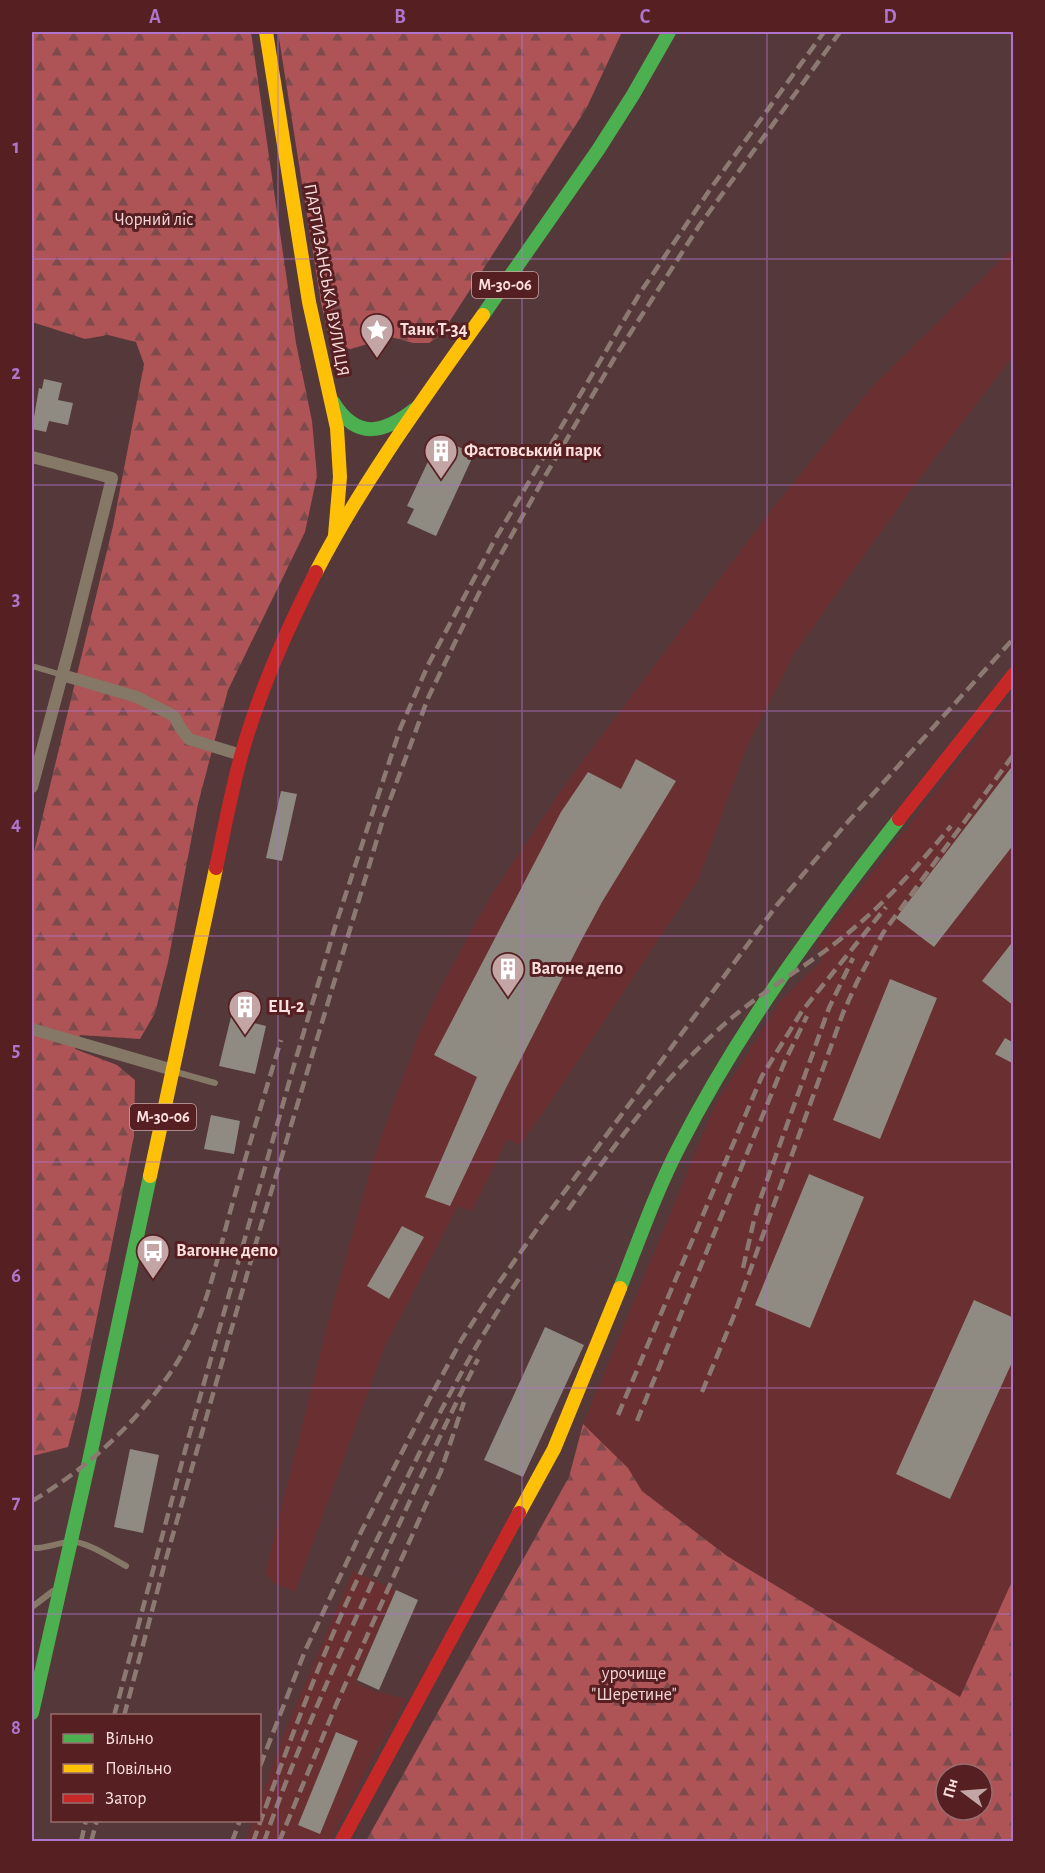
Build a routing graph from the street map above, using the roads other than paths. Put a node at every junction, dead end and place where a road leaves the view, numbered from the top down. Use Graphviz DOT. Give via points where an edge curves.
graph roads {
  1 [pos="266,32"];
  2 [pos="669,32"];
  3 [pos="329,394"];
  4 [pos="419,407"];
  5 [pos="32,457"];
  6 [pos="335,535"];
  7 [pos="32,666"];
  8 [pos="1014,674"];
  9 [pos="62,675"];
  10 [pos="242,755"];
  11 [pos="32,787"];
  12 [pos="32,1029"];
  13 [pos="173,1070"];
  14 [pos="215,1083"];
  15 [pos="71,1541"];
  16 [pos="32,1548"];
  17 [pos="126,1566"];
  18 [pos="61,1585"];
  19 [pos="32,1607"];
  20 [pos="32,1713"];
  21 [pos="341,1842"];
  1 -- 3 [label="street, ПАРТИЗАНСЬКА ВУЛИЦЯ" via="309,302"];
  2 -- 4 [label="street, М-30-06" via="598,150"];
  3 -- 4 [label="street" via="338,412 360,428 376,430 390,426"];
  3 -- 6 [label="street, ПАРТИЗАНСЬКА ВУЛИЦЯ" via="339,448"];
  4 -- 6 [label="street, М-30-06"];
  5 -- 9 [label="street" via="111,478"];
  6 -- 10 [label="street, М-30-06" via="270,669"];
  7 -- 9 [label="lane"];
  8 -- 21 [label="street" via="813,931 722,1069 659,1190 554,1449"];
  9 -- 10 [label="street" via="137,698 174,716 189,738"];
  9 -- 11 [label="street"];
  10 -- 13 [label="street, М-30-06"];
  12 -- 13 [label="street"];
  13 -- 14 [label="lane"];
  13 -- 15 [label="street, М-30-06"];
  15 -- 16 [label="lane" via="44,1549"];
  15 -- 17 [label="lane"];
  15 -- 18 [label="street, М-30-06"];
  18 -- 19 [label="lane"];
  18 -- 20 [label="street, М-30-06"];
}
